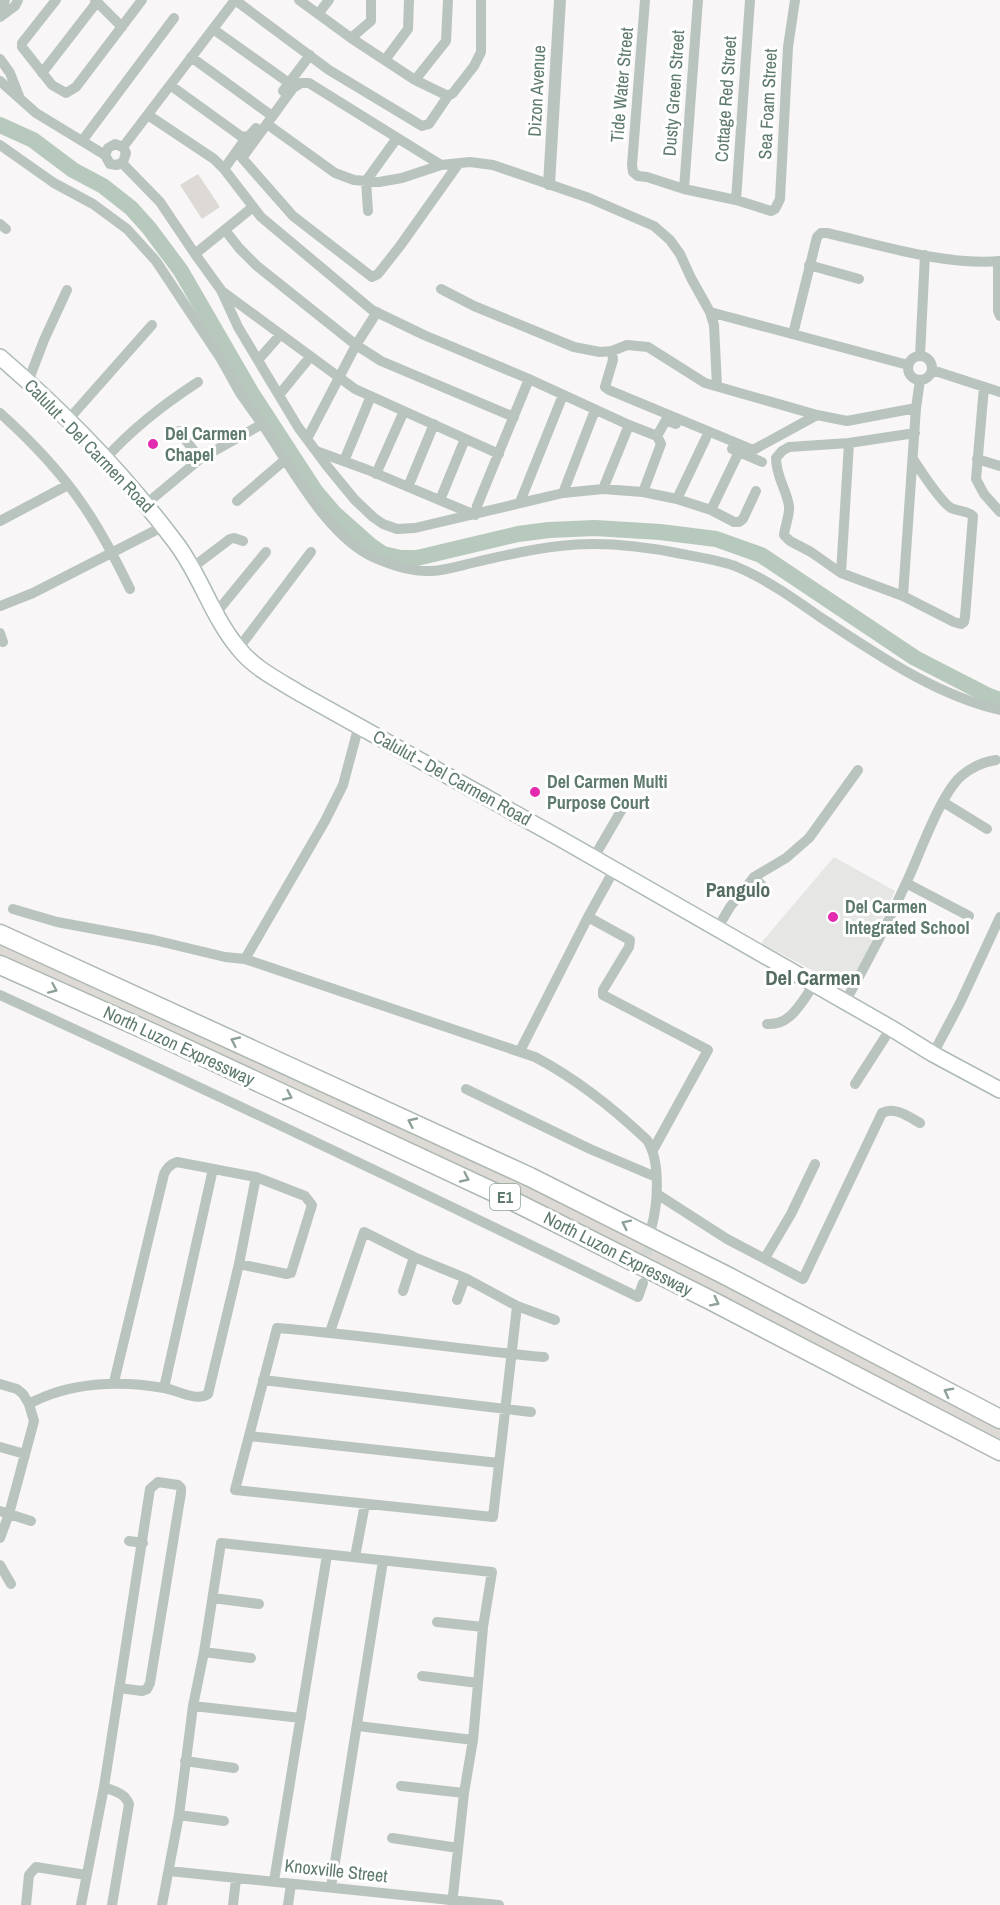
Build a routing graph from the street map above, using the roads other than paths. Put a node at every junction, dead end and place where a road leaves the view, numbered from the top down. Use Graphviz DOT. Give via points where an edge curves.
graph roads {
  1 [pos="5,0"];
  2 [pos="18,0"];
  3 [pos="56,0"];
  4 [pos="142,0"];
  5 [pos="235,0"];
  6 [pos="299,0"];
  7 [pos="329,0"];
  8 [pos="371,0"];
  9 [pos="409,0"];
  10 [pos="447,0"];
  11 [pos="481,0"];
  12 [pos="560,0"];
  13 [pos="645,0"];
  14 [pos="698,0"];
  15 [pos="750,0"];
  16 [pos="795,0"];
  17 [pos="96,1"];
  18 [pos="318,14"];
  19 [pos="0,17"];
  20 [pos="174,18"];
  21 [pos="122,27"];
  22 [pos="213,29"];
  23 [pos="351,38"];
  24 [pos="310,55"];
  25 [pos="191,57"];
  26 [pos="0,58"];
  27 [pos="385,60"];
  28 [pos="42,73"];
  29 [pos="415,80"];
  30 [pos="0,81"];
  31 [pos="289,83"];
  32 [pos="170,85"];
  33 [pos="448,96"];
  34 [pos="21,99"];
  35 [pos="268,113"];
  36 [pos="148,115"];
  37 [pos="267,124"];
  38 [pos="246,138"];
  39 [pos="397,138"];
  40 [pos="82,141"];
  41 [pos="0,145"];
  42 [pos="123,147"];
  43 [pos="105,155"];
  44 [pos="122,163"];
  45 [pos="459,163"];
  46 [pos="441,165"];
  47 [pos="224,169"];
  48 [pos="366,181"];
  49 [pos="549,184"];
  50 [pos="684,189"];
  51 [pos="736,200"];
  52 [pos="253,207"];
  53 [pos="368,211"];
  54 [pos="225,230"];
  55 [pos="195,254"];
  56 [pos="925,255"];
  57 [pos="999,261"];
  58 [pos="809,266"];
  59 [pos="859,279"];
  60 [pos="67,290"];
  61 [pos="221,290"];
  62 [pos="441,290"];
  63 [pos="377,312"];
  64 [pos="710,312"];
  65 [pos="1000,316"];
  66 [pos="152,325"];
  67 [pos="794,334"];
  68 [pos="280,335"];
  69 [pos="356,345"];
  70 [pos="612,351"];
  71 [pos="920,356"];
  72 [pos="0,357"];
  73 [pos="310,357"];
  74 [pos="258,360"];
  75 [pos="908,365"];
  76 [pos="932,370"];
  77 [pos="338,378"];
  78 [pos="529,379"];
  79 [pos="920,380"];
  80 [pos="28,382"];
  81 [pos="198,382"];
  82 [pos="717,386"];
  83 [pos="984,387"];
  84 [pos="1000,392"];
  85 [pos="279,395"];
  86 [pos="564,395"];
  87 [pos="370,396"];
  88 [pos="916,408"];
  89 [pos="596,410"];
  90 [pos="404,411"];
  91 [pos="0,413"];
  92 [pos="817,415"];
  93 [pos="514,417"];
  94 [pos="68,420"];
  95 [pos="262,424"];
  96 [pos="434,424"];
  97 [pos="629,425"];
  98 [pos="178,431"];
  99 [pos="915,433"];
  100 [pos="657,436"];
  101 [pos="706,438"];
  102 [pos="307,439"];
  103 [pos="465,439"];
  104 [pos="849,443"];
  105 [pos="315,451"];
  106 [pos="739,452"];
  107 [pos="499,454"];
  108 [pos="105,459"];
  109 [pos="200,459"];
  110 [pos="286,459"];
  111 [pos="913,459"];
  112 [pos="977,459"];
  113 [pos="344,461"];
  114 [pos="762,462"];
  115 [pos="1000,466"];
  116 [pos="376,474"];
  117 [pos="68,485"];
  118 [pos="408,487"];
  119 [pos="603,489"];
  120 [pos="756,491"];
  121 [pos="643,492"];
  122 [pos="563,493"];
  123 [pos="677,499"];
  124 [pos="440,500"];
  125 [pos="237,501"];
  126 [pos="520,502"];
  127 [pos="146,504"];
  128 [pos="711,510"];
  129 [pos="1000,512"];
  130 [pos="475,515"];
  131 [pos="2,518"];
  132 [pos="164,526"];
  133 [pos="243,542"];
  134 [pos="267,552"];
  135 [pos="311,552"];
  136 [pos="113,553"];
  137 [pos="193,567"];
  138 [pos="841,573"];
  139 [pos="130,589"];
  140 [pos="903,596"];
  141 [pos="0,606"];
  142 [pos="216,613"];
  143 [pos="238,649"];
  144 [pos="1000,710"];
  145 [pos="359,725"];
  146 [pos="996,760"];
  147 [pos="858,770"];
  148 [pos="942,802"];
  149 [pos="625,804"];
  150 [pos="987,829"];
  151 [pos="593,859"];
  152 [pos="614,870"];
  153 [pos="754,877"];
  154 [pos="906,883"];
  155 [pos="767,891"];
  156 [pos="13,909"];
  157 [pos="969,916"];
  158 [pos="588,917"];
  159 [pos="1000,917"];
  160 [pos="717,929"];
  161 [pos="0,934"];
  162 [pos="245,959"];
  163 [pos="0,965"];
  164 [pos="814,985"];
  165 [pos="0,995"];
  166 [pos="845,1002"];
  167 [pos="767,1024"];
  168 [pos="891,1028"];
  169 [pos="520,1051"];
  170 [pos="933,1054"];
  171 [pos="855,1084"];
  172 [pos="466,1089"];
  173 [pos="1000,1090"];
  174 [pos="920,1123"];
  175 [pos="653,1150"];
  176 [pos="815,1164"];
  177 [pos="213,1169"];
  178 [pos="256,1177"];
  179 [pos="656,1177"];
  180 [pos="657,1194"];
  181 [pos="651,1228"];
  182 [pos="414,1257"];
  183 [pos="765,1258"];
  184 [pos="239,1264"];
  185 [pos="465,1278"];
  186 [pos="643,1282"];
  187 [pos="403,1291"];
  188 [pos="457,1300"];
  189 [pos="517,1306"];
  190 [pos="555,1320"];
  191 [pos="330,1332"];
  192 [pos="511,1354"];
  193 [pos="544,1357"];
  194 [pos="263,1380"];
  195 [pos="114,1382"];
  196 [pos="0,1384"];
  197 [pos="164,1388"];
  198 [pos="29,1404"];
  199 [pos="506,1409"];
  200 [pos="531,1412"];
  201 [pos="1000,1419"];
  202 [pos="249,1436"];
  203 [pos="0,1447"];
  204 [pos="1000,1451"];
  205 [pos="25,1454"];
  206 [pos="499,1462"];
  207 [pos="365,1503"];
  208 [pos="4,1513"];
  209 [pos="31,1521"];
  210 [pos="0,1538"];
  211 [pos="129,1541"];
  212 [pos="143,1543"];
  213 [pos="327,1555"];
  214 [pos="355,1557"];
  215 [pos="383,1561"];
  216 [pos="0,1565"];
  217 [pos="11,1584"];
  218 [pos="213,1598"];
  219 [pos="259,1604"];
  220 [pos="437,1622"];
  221 [pos="483,1627"];
  222 [pos="204,1652"];
  223 [pos="251,1658"];
  224 [pos="422,1676"];
  225 [pos="478,1683"];
  226 [pos="119,1689"];
  227 [pos="193,1706"];
  228 [pos="301,1718"];
  229 [pos="358,1726"];
  230 [pos="473,1740"];
  231 [pos="185,1761"];
  232 [pos="234,1768"];
  233 [pos="401,1786"];
  234 [pos="104,1787"];
  235 [pos="464,1793"];
  236 [pos="179,1815"];
  237 [pos="224,1821"];
  238 [pos="392,1838"];
  239 [pos="458,1848"];
  240 [pos="169,1871"];
  241 [pos="86,1875"];
  242 [pos="236,1879"];
  243 [pos="274,1881"];
  244 [pos="291,1884"];
  245 [pos="332,1887"];
  246 [pos="453,1903"];
  247 [pos="26,1905"];
  248 [pos="81,1905"];
  249 [pos="112,1905"];
  250 [pos="162,1905"];
  251 [pos="233,1905"];
  252 [pos="288,1905"];
  253 [pos="499,1905"];
  1 -- 19 [label="street"];
  2 -- 19 [label="street"];
  3 -- 28 [label="street" via="22,43"];
  4 -- 21 [label="street"];
  5 -- 22 [label="street"];
  5 -- 24 [label="street"];
  6 -- 18 [label="street"];
  7 -- 18 [label="street"];
  8 -- 23 [label="street" via="371,21"];
  9 -- 27 [label="street" via="408,29"];
  10 -- 29 [label="street" via="446,41"];
  11 -- 33 [label="street" via="481,51 474,66"];
  12 -- 49 [label="street, Dizon Avenue"];
  13 -- 50 [label="street, Tide Water Street" via="633,172"];
  14 -- 50 [label="street, Dusty Green Street"];
  15 -- 51 [label="street, Cottage Red Street"];
  16 -- 51 [label="street, Sea Foam Street" via="788,48 780,199 771,211"];
  17 -- 21 [label="street"];
  17 -- 28 [label="street"];
  18 -- 23 [label="street"];
  20 -- 40 [label="street"];
  21 -- 28 [label="street" via="72,90 66,93"];
  22 -- 25 [label="street"];
  22 -- 31 [label="street"];
  23 -- 27 [label="street"];
  24 -- 31 [label="street"];
  24 -- 33 [label="street" via="422,126 429,124"];
  25 -- 32 [label="street"];
  25 -- 35 [label="street"];
  26 -- 34 [label="street"];
  27 -- 29 [label="street"];
  29 -- 33 [label="street"];
  30 -- 34 [label="street"];
  31 -- 35 [label="street"];
  32 -- 36 [label="street"];
  32 -- 38 [label="street"];
  34 -- 40 [label="street" via="36,113"];
  35 -- 38 [label="street"];
  36 -- 42 [label="street"];
  36 -- 47 [label="street"];
  37 -- 39 [label="street" via="293,88 309,83"];
  37 -- 45 [label="street" via="243,155 243,161 293,216 372,277 400,246"];
  37 -- 48 [label="street" via="335,173"];
  38 -- 47 [label="street"];
  39 -- 46 [label="street"];
  39 -- 48 [label="street"];
  40 -- 43 [label="street"];
  41 -- 95 [label="street" via="127,229 156,261"];
  42 -- 43 [label="street" via="111,145"];
  42 -- 44 [label="street" via="126,156"];
  43 -- 44 [label="street" via="110,164"];
  44 -- 55 [label="street" via="160,202"];
  45 -- 46 [label="street"];
  45 -- 49 [label="street" via="493,165"];
  46 -- 48 [label="street" via="402,178"];
  47 -- 52 [label="street"];
  48 -- 53 [label="street"];
  49 -- 64 [label="street" via="662,231 680,254"];
  50 -- 51 [label="street"];
  52 -- 54 [label="street"];
  52 -- 63 [label="street" via="275,230"];
  54 -- 55 [label="street"];
  54 -- 69 [label="street" via="257,266"];
  55 -- 61 [label="street"];
  56 -- 57 [label="street"];
  56 -- 58 [label="street" via="827,233 817,237"];
  56 -- 71 [label="street"];
  57 -- 65 [label="street"];
  58 -- 59 [label="street"];
  58 -- 67 [label="street"];
  60 -- 80 [label="street"];
  61 -- 68 [label="street"];
  61 -- 74 [label="street"];
  62 -- 70 [label="street" via="574,347"];
  63 -- 69 [label="street"];
  63 -- 78 [label="street"];
  64 -- 67 [label="street"];
  64 -- 82 [label="street"];
  66 -- 94 [label="street"];
  67 -- 75 [label="street"];
  68 -- 73 [label="street"];
  68 -- 74 [label="street"];
  69 -- 77 [label="street"];
  69 -- 93 [label="street" via="381,361"];
  70 -- 82 [label="street" via="627,345 648,347 705,383"];
  70 -- 92 [label="street" via="605,387 609,390 751,449"];
  71 -- 75 [label="street"];
  71 -- 76 [label="street" via="931,362"];
  72 -- 80 [label="main road, Calulut - Del Carmen Road"];
  73 -- 77 [label="street"];
  73 -- 85 [label="street"];
  74 -- 85 [label="street"];
  75 -- 79 [label="street" via="912,377"];
  76 -- 79 [label="street" via="928,378"];
  76 -- 83 [label="street"];
  77 -- 87 [label="street"];
  77 -- 102 [label="street"];
  78 -- 86 [label="street"];
  78 -- 93 [label="street"];
  79 -- 88 [label="street"];
  80 -- 94 [label="main road, Calulut - Del Carmen Road"];
  81 -- 108 [label="street" via="137,427"];
  82 -- 92 [label="street"];
  83 -- 84 [label="street"];
  83 -- 112 [label="street"];
  85 -- 102 [label="street"];
  86 -- 89 [label="street"];
  86 -- 126 [label="street"];
  87 -- 90 [label="street"];
  87 -- 113 [label="street"];
  88 -- 92 [label="street" via="847,421"];
  88 -- 99 [label="street"];
  89 -- 97 [label="street"];
  89 -- 122 [label="street"];
  90 -- 96 [label="street"];
  90 -- 116 [label="street"];
  91 -- 117 [label="street"];
  93 -- 107 [label="street"];
  94 -- 108 [label="main road, Calulut - Del Carmen Road"];
  95 -- 109 [label="street"];
  95 -- 110 [label="street"];
  96 -- 103 [label="street"];
  96 -- 118 [label="street"];
  97 -- 100 [label="street"];
  97 -- 119 [label="street"];
  98 -- 109 [label="street"];
  99 -- 104 [label="street"];
  99 -- 111 [label="street"];
  100 -- 101 [label="street" via="666,420"];
  100 -- 121 [label="street" via="661,444"];
  101 -- 106 [label="street"];
  101 -- 123 [label="street"];
  102 -- 105 [label="street"];
  103 -- 107 [label="street"];
  103 -- 124 [label="street"];
  104 -- 138 [label="street"];
  104 -- 138 [label="street" via="789,447 776,458 789,507 784,536"];
  105 -- 113 [label="street"];
  105 -- 130 [label="street" via="355,500 383,524 397,529 415,528"];
  106 -- 114 [label="street"];
  106 -- 128 [label="street"];
  107 -- 130 [label="street"];
  108 -- 127 [label="main road, Calulut - Del Carmen Road"];
  109 -- 127 [label="street"];
  110 -- 125 [label="street"];
  110 -- 144 [label="street" via="331,523 354,545 384,561 431,571 525,551 585,544 637,546 708,559 732,565 775,586 855,640 942,691"];
  111 -- 140 [label="street"];
  111 -- 140 [label="street" via="952,508 973,516 964,622 954,622"];
  112 -- 115 [label="street"];
  112 -- 129 [label="street" via="976,479"];
  113 -- 116 [label="street"];
  116 -- 118 [label="street"];
  117 -- 131 [label="street"];
  117 -- 136 [label="street"];
  118 -- 124 [label="street"];
  119 -- 121 [label="street"];
  119 -- 122 [label="street"];
  120 -- 128 [label="street" via="740,522"];
  121 -- 123 [label="street"];
  122 -- 126 [label="street"];
  123 -- 128 [label="street"];
  124 -- 130 [label="street"];
  126 -- 130 [label="street"];
  127 -- 132 [label="main road, Calulut - Del Carmen Road"];
  132 -- 136 [label="street"];
  132 -- 137 [label="main road, Calulut - Del Carmen Road"];
  133 -- 137 [label="street" via="230,539"];
  134 -- 142 [label="street"];
  135 -- 143 [label="street"];
  136 -- 139 [label="street"];
  136 -- 141 [label="street"];
  137 -- 142 [label="main road, Calulut - Del Carmen Road"];
  138 -- 140 [label="street"];
  142 -- 143 [label="main road, Calulut - Del Carmen Road"];
  143 -- 145 [label="main road, Calulut - Del Carmen Road" via="268,674"];
  145 -- 151 [label="main road, Calulut - Del Carmen Road"];
  145 -- 162 [label="street" via="343,785"];
  146 -- 148 [label="street" via="984,762 960,777"];
  147 -- 153 [label="street" via="798,850"];
  148 -- 150 [label="street"];
  148 -- 154 [label="street"];
  149 -- 151 [label="street"];
  151 -- 152 [label="main road, Calulut - Del Carmen Road"];
  152 -- 158 [label="street"];
  152 -- 160 [label="main road, Calulut - Del Carmen Road"];
  153 -- 155 [label="street"];
  153 -- 160 [label="street"];
  154 -- 157 [label="street"];
  154 -- 166 [label="street"];
  156 -- 162 [label="street" via="57,922"];
  158 -- 169 [label="street"];
  158 -- 175 [label="street" via="630,940 603,995 708,1050"];
  159 -- 170 [label="street"];
  160 -- 164 [label="main road, Calulut - Del Carmen Road"];
  201 -- 161 [label="highway, North Luzon Expressway / E1, one-way" via="530,1177"];
  162 -- 169 [label="street"];
  163 -- 204 [label="highway, North Luzon Expressway / E1, one-way" via="515,1202"];
  164 -- 166 [label="main road, Calulut - Del Carmen Road"];
  164 -- 167 [label="street" via="788,1019"];
  165 -- 186 [label="street" via="638,1297"];
  166 -- 168 [label="main road, Calulut - Del Carmen Road"];
  168 -- 170 [label="main road, Calulut - Del Carmen Road"];
  168 -- 171 [label="street"];
  169 -- 175 [label="street" via="586,1088 637,1131"];
  170 -- 173 [label="main road, Calulut - Del Carmen Road"];
  172 -- 179 [label="street"];
  174 -- 183 [label="street" via="894,1111 882,1113 803,1279"];
  175 -- 179 [label="street"];
  176 -- 183 [label="street"];
  177 -- 178 [label="street"];
  177 -- 195 [label="street" via="177,1162 166,1169"];
  177 -- 197 [label="street"];
  178 -- 184 [label="street"];
  178 -- 184 [label="street" via="305,1196 312,1205 291,1273"];
  179 -- 180 [label="street"];
  180 -- 181 [label="street"];
  180 -- 183 [label="street" via="727,1239"];
  182 -- 185 [label="street"];
  182 -- 187 [label="street"];
  182 -- 191 [label="street" via="364,1232"];
  184 -- 197 [label="street" via="208,1394 200,1398"];
  185 -- 188 [label="street"];
  185 -- 189 [label="street"];
  189 -- 190 [label="street"];
  189 -- 192 [label="street"];
  191 -- 192 [label="street"];
  191 -- 194 [label="street" via="277,1328"];
  192 -- 193 [label="street"];
  192 -- 199 [label="street"];
  194 -- 199 [label="street"];
  194 -- 202 [label="street"];
  195 -- 197 [label="street"];
  195 -- 198 [label="street" via="45,1395"];
  196 -- 198 [label="street" via="17,1389"];
  198 -- 205 [label="street" via="34,1421"];
  199 -- 200 [label="street"];
  199 -- 206 [label="street"];
  202 -- 206 [label="street"];
  202 -- 207 [label="street" via="235,1490"];
  203 -- 205 [label="street"];
  205 -- 208 [label="street"];
  206 -- 207 [label="street" via="493,1517"];
  207 -- 214 [label="street"];
  208 -- 209 [label="street"];
  208 -- 210 [label="street"];
  211 -- 212 [label="street"];
  212 -- 226 [label="street"];
  212 -- 226 [label="street" via="150,1489 158,1482 178,1485 181,1493 150,1683 142,1691"];
  213 -- 214 [label="street"];
  213 -- 218 [label="street" via="221,1543"];
  213 -- 228 [label="street"];
  214 -- 215 [label="street"];
  215 -- 221 [label="street" via="492,1572"];
  215 -- 229 [label="street"];
  216 -- 217 [label="street"];
  218 -- 219 [label="street"];
  218 -- 222 [label="street"];
  220 -- 221 [label="street"];
  221 -- 225 [label="street"];
  222 -- 223 [label="street"];
  222 -- 227 [label="street"];
  224 -- 225 [label="street"];
  225 -- 230 [label="street"];
  226 -- 234 [label="street"];
  227 -- 228 [label="street"];
  227 -- 231 [label="street"];
  228 -- 243 [label="street"];
  229 -- 230 [label="street"];
  229 -- 245 [label="street"];
  230 -- 235 [label="street"];
  231 -- 232 [label="street"];
  231 -- 236 [label="street"];
  233 -- 235 [label="street"];
  234 -- 241 [label="street"];
  234 -- 249 [label="street" via="123,1795 129,1804"];
  235 -- 239 [label="street"];
  236 -- 237 [label="street"];
  236 -- 240 [label="street"];
  238 -- 239 [label="street"];
  239 -- 246 [label="street"];
  240 -- 242 [label="street, Knoxville Street"];
  240 -- 250 [label="street"];
  241 -- 247 [label="street" via="36,1867 29,1875"];
  241 -- 248 [label="street"];
  242 -- 243 [label="street, Knoxville Street"];
  242 -- 251 [label="street"];
  243 -- 244 [label="street, Knoxville Street"];
  244 -- 245 [label="street, Knoxville Street"];
  244 -- 252 [label="street"];
  245 -- 246 [label="street, Knoxville Street"];
  246 -- 253 [label="street, Knoxville Street"];
}
